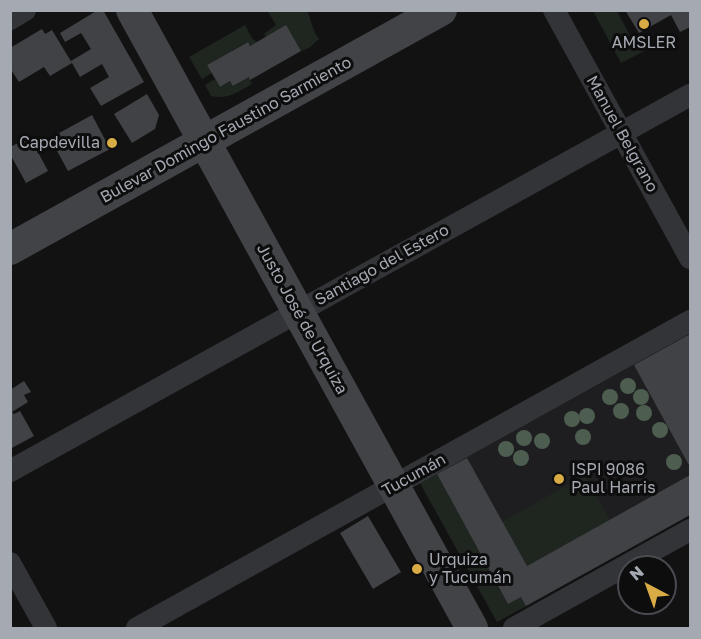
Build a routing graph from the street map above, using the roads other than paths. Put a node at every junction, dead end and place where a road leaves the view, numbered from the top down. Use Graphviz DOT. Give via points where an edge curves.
graph roads {
  1 [pos="25,10"];
  2 [pos="132,10"];
  3 [pos="441,10"];
  4 [pos="554,10"];
  5 [pos="10,19"];
  6 [pos="690,95"];
  7 [pos="622,133"];
  8 [pos="205,142"];
  9 [pos="10,249"];
  10 [pos="690,258"];
  11 [pos="298,312"];
  12 [pos="690,321"];
  13 [pos="10,471"];
  14 [pos="394,486"];
  15 [pos="690,530"];
  16 [pos="10,563"];
  17 [pos="46,628"];
  18 [pos="137,628"];
  19 [pos="472,628"];
  20 [pos="514,628"];
  1 -- 5 [label="street"];
  2 -- 8 [label="street, Justo José de Urquiza"];
  3 -- 8 [label="street, Bulevar Domingo Faustino Sarmiento"];
  4 -- 7 [label="street, Manuel Belgrano"];
  6 -- 7 [label="street, Santiago del Estero"];
  7 -- 10 [label="street, Manuel Belgrano"];
  7 -- 11 [label="street, Santiago del Estero"];
  8 -- 9 [label="street, Bulevar Domingo Faustino Sarmiento"];
  8 -- 11 [label="street, Justo José de Urquiza"];
  11 -- 13 [label="street, Santiago del Estero"];
  11 -- 14 [label="street, Justo José de Urquiza"];
  12 -- 14 [label="street, Tucumán"];
  14 -- 18 [label="street, Tucumán"];
  14 -- 19 [label="street, Justo José de Urquiza"];
  15 -- 20 [label="street"];
  16 -- 17 [label="street"];
}
